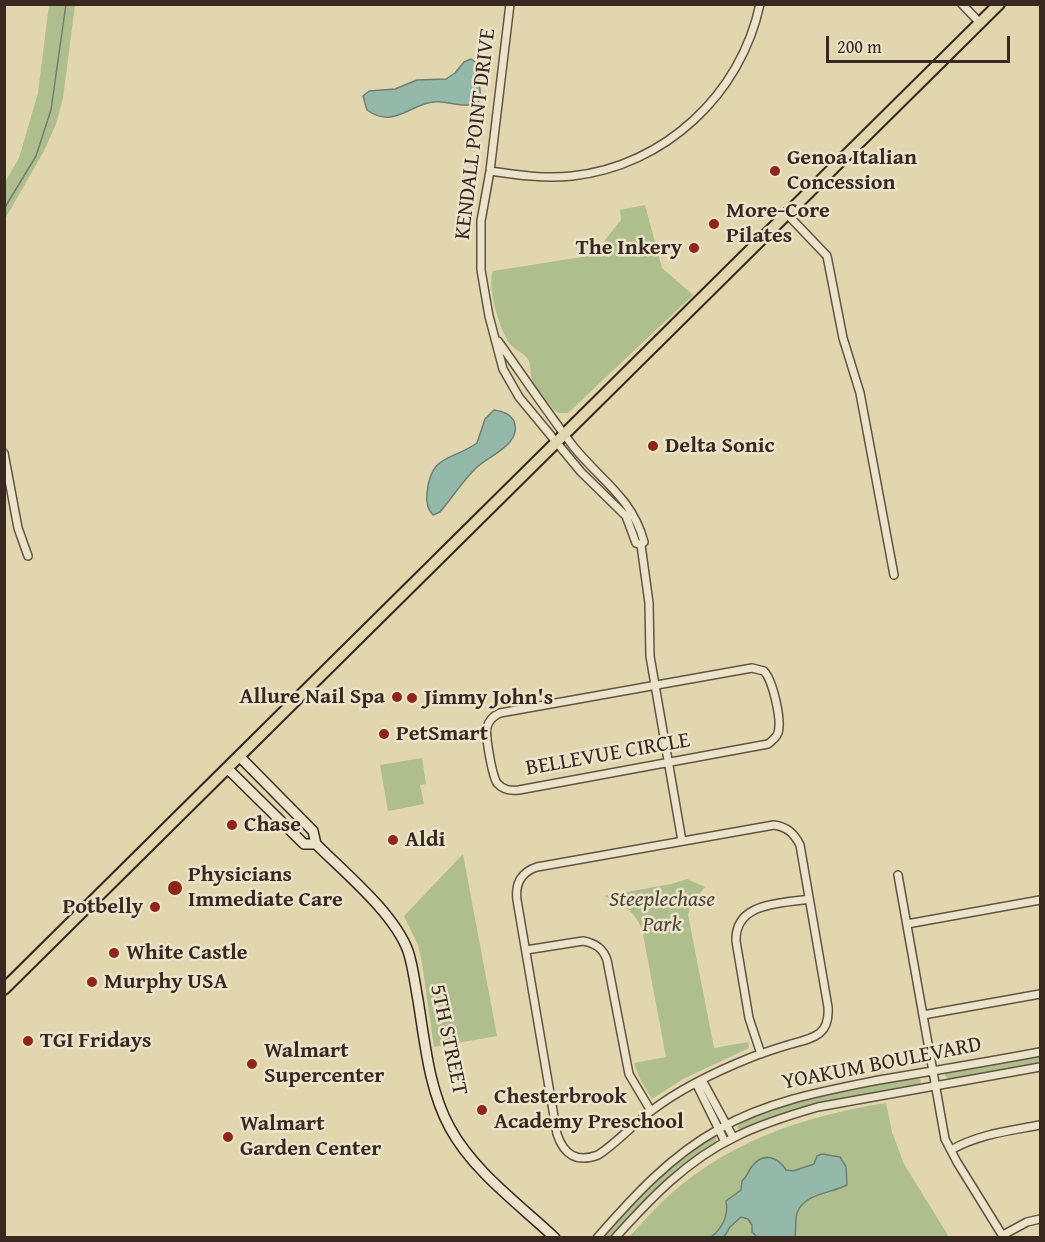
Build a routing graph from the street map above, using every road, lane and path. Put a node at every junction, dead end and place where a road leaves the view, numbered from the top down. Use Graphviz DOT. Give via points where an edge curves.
graph roads {
  1 [pos="510,4"];
  2 [pos="760,4"];
  3 [pos="962,4"];
  4 [pos="999,4"];
  5 [pos="980,22"];
  6 [pos="490,171"];
  7 [pos="787,214"];
  8 [pos="496,339"];
  9 [pos="565,435"];
  10 [pos="556,444"];
  11 [pos="4,453"];
  12 [pos="8,489"];
  13 [pos="630,514"];
  14 [pos="28,556"];
  15 [pos="894,575"];
  16 [pos="655,685"];
  17 [pos="239,756"];
  18 [pos="668,762"];
  19 [pos="227,768"];
  20 [pos="682,841"];
  21 [pos="316,844"];
  22 [pos="898,875"];
  23 [pos="809,899"];
  24 [pos="1041,900"];
  25 [pos="907,924"];
  26 [pos="526,950"];
  27 [pos="4,989"];
  28 [pos="1041,994"];
  29 [pos="923,1015"];
  30 [pos="1041,1052"];
  31 [pos="761,1054"];
  32 [pos="1041,1067"];
  33 [pos="933,1071"];
  34 [pos="699,1082"];
  35 [pos="935,1085"];
  36 [pos="651,1111"];
  37 [pos="726,1125"];
  38 [pos="1041,1125"];
  39 [pos="718,1129"];
  40 [pos="733,1137"];
  41 [pos="725,1142"];
  42 [pos="951,1150"];
  43 [pos="1041,1219"];
  44 [pos="1003,1236"];
  45 [pos="555,1238"];
  46 [pos="597,1238"];
  47 [pos="615,1238"];
  1 -- 6 [label="street, KENDALL POINT DRIVE"];
  2 -- 6 [label="street" via="749,45 723,90 700,115 647,154 621,165 572,176 537,177"];
  3 -- 5 [label="street"];
  4 -- 5 [label="main road"];
  5 -- 7 [label="main road"];
  6 -- 8 [label="street, KENDALL POINT DRIVE" via="481,221 481,270"];
  7 -- 9 [label="main road"];
  7 -- 15 [label="street" via="827,256 843,339 860,393"];
  8 -- 9 [label="street, KENDALL POINT DRIVE"];
  8 -- 10 [label="street, KENDALL POINT DRIVE" via="510,383"];
  9 -- 10 [label="main road"];
  9 -- 13 [label="street, KENDALL POINT DRIVE"];
  10 -- 13 [label="street, KENDALL POINT DRIVE" via="581,472"];
  10 -- 17 [label="main road"];
  11 -- 12 [label="street"];
  12 -- 14 [label="street"];
  13 -- 16 [label="street, KENDALL POINT DRIVE" via="636,543 641,546"];
  16 -- 18 [label="street, KENDALL POINT DRIVE"];
  16 -- 18 [label="street, BELLEVUE CIRCLE" via="752,668 764,671 772,681 779,726 772,741"];
  16 -- 18 [label="street, BELLEVUE CIRCLE" via="495,715 486,732 496,781 513,790"];
  17 -- 19 [label="main road"];
  17 -- 21 [label="street, 5TH STREET" via="313,831"];
  18 -- 20 [label="street, KENDALL POINT DRIVE"];
  19 -- 21 [label="street, 5TH STREET" via="304,844"];
  19 -- 27 [label="main road"];
  20 -- 23 [label="street" via="768,825 784,827 800,845"];
  20 -- 26 [label="street" via="537,867 525,873 516,892"];
  21 -- 45 [label="street, 5TH STREET" via="380,909 407,950 428,1060 451,1129 484,1172"];
  22 -- 25 [label="street"];
  23 -- 31 [label="street" via="828,1020 813,1038"];
  23 -- 31 [label="street" via="753,910 740,920 736,929 749,1018"];
  24 -- 25 [label="street"];
  25 -- 29 [label="street"];
  26 -- 36 [label="street" via="583,941 602,949 629,1074"];
  26 -- 36 [label="street" via="557,1134 563,1148 569,1155 591,1158"];
  28 -- 29 [label="street"];
  29 -- 33 [label="street"];
  30 -- 33 [label="street, YOAKUM BOULEVARD"];
  31 -- 34 [label="street"];
  32 -- 35 [label="street, YOAKUM BOULEVARD"];
  33 -- 35 [label="street"];
  33 -- 37 [label="street, YOAKUM BOULEVARD" via="794,1098"];
  34 -- 36 [label="street"];
  34 -- 37 [label="street"];
  34 -- 39 [label="street"];
  35 -- 40 [label="street, YOAKUM BOULEVARD" via="818,1107"];
  35 -- 42 [label="street" via="943,1131"];
  37 -- 39 [label="street, YOAKUM BOULEVARD"];
  37 -- 40 [label="street"];
  38 -- 42 [label="street" via="982,1135"];
  39 -- 41 [label="street"];
  39 -- 46 [label="street, YOAKUM BOULEVARD" via="655,1176"];
  40 -- 41 [label="street, YOAKUM BOULEVARD"];
  41 -- 47 [label="street, YOAKUM BOULEVARD" via="667,1184"];
  42 -- 44 [label="street"];
  43 -- 44 [label="street" via="1026,1222"];
}
